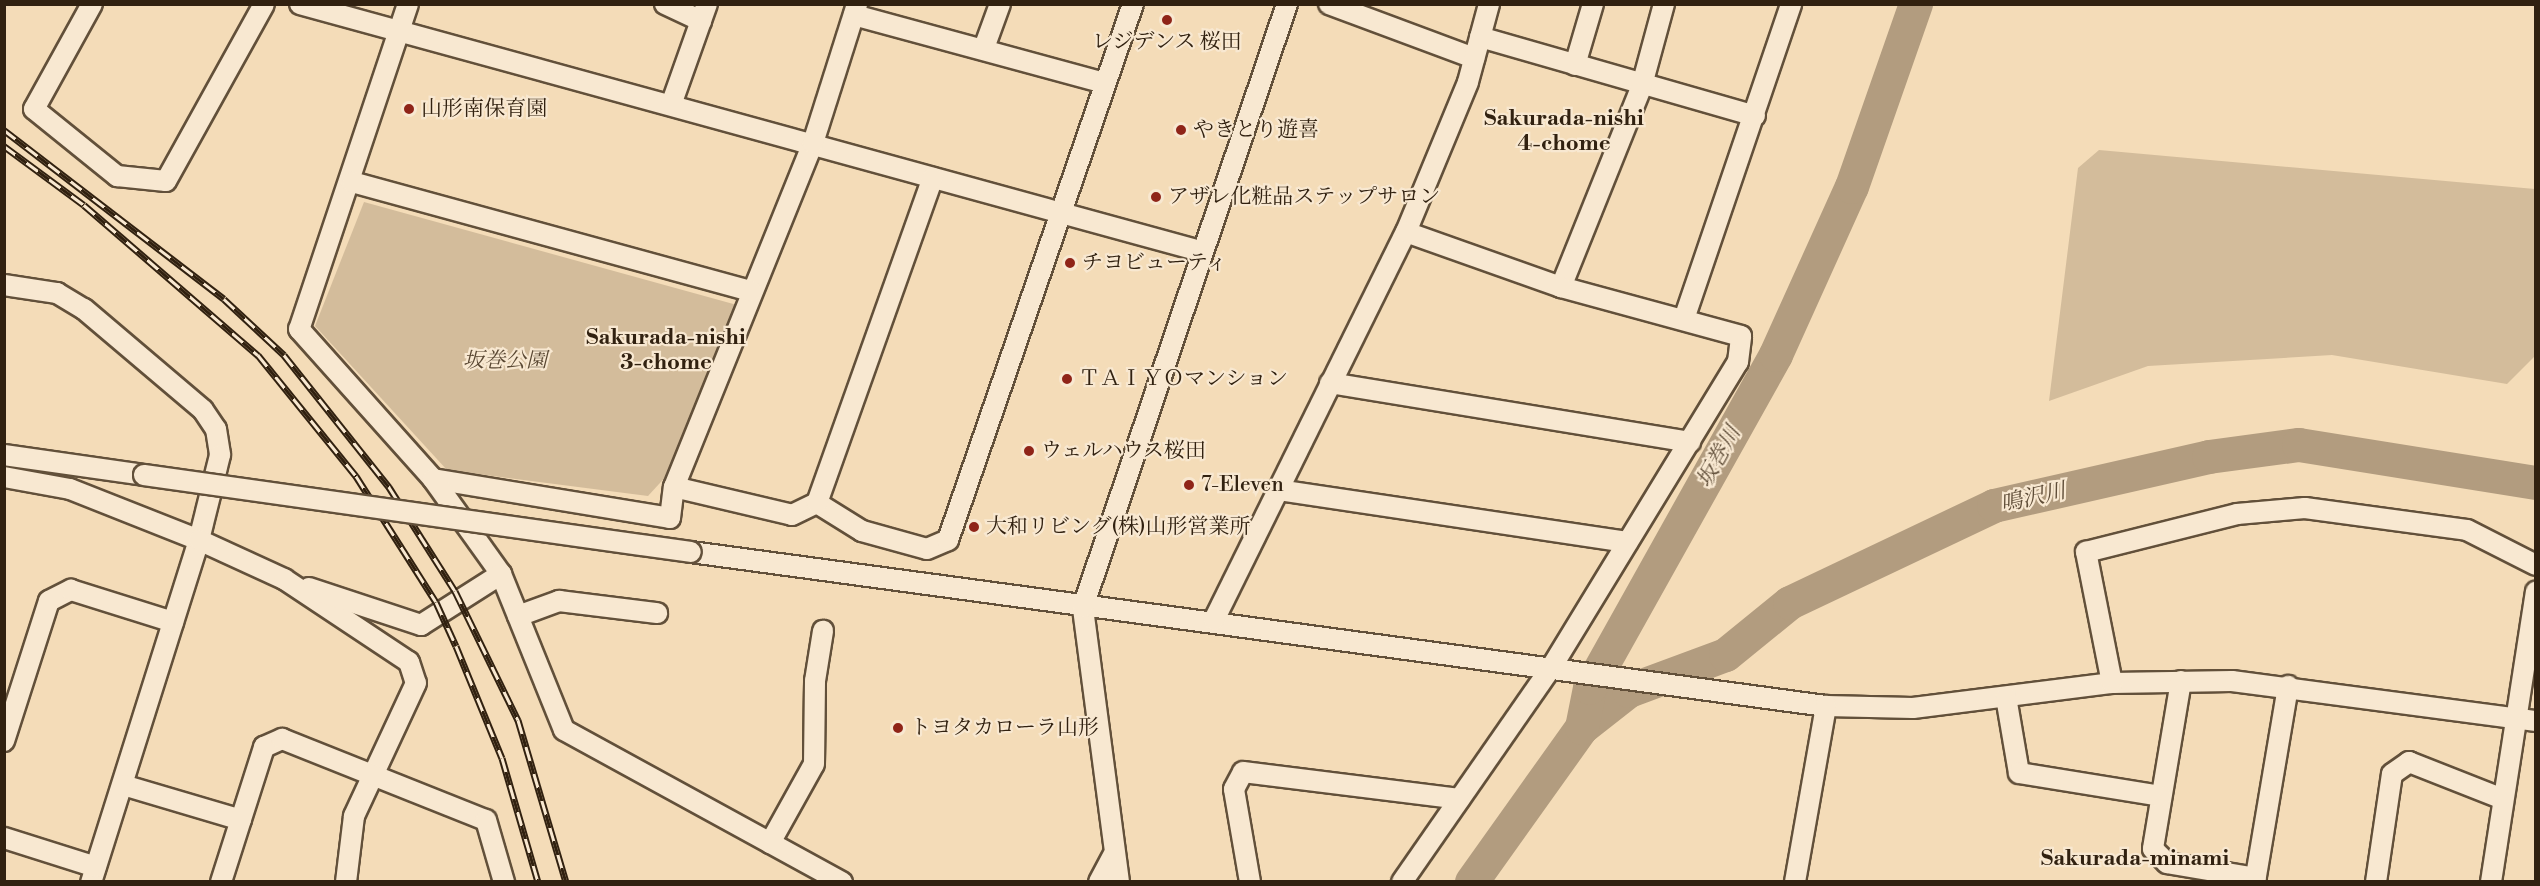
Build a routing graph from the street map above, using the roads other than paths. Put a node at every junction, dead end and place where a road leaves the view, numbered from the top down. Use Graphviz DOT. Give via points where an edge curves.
graph roads {
  1 [pos="92,4"];
  2 [pos="264,4"];
  3 [pos="300,4"];
  4 [pos="408,4"];
  5 [pos="665,4"];
  6 [pos="1000,4"];
  7 [pos="1133,4"];
  8 [pos="1287,4"];
  9 [pos="1329,4"];
  10 [pos="1489,4"];
  11 [pos="1593,4"];
  12 [pos="1664,4"];
  13 [pos="1791,4"];
  14 [pos="855,10"];
  15 [pos="704,13"];
  16 [pos="402,32"];
  17 [pos="1480,37"];
  18 [pos="984,48"];
  19 [pos="1474,58"];
  20 [pos="1575,65"];
  21 [pos="1105,83"];
  22 [pos="1642,85"];
  23 [pos="671,105"];
  24 [pos="1755,116"];
  25 [pos="813,143"];
  26 [pos="933,178"];
  27 [pos="352,182"];
  28 [pos="1060,214"];
  29 [pos="1406,232"];
  30 [pos="1200,251"];
  31 [pos="4,285"];
  32 [pos="1561,287"];
  33 [pos="752,291"];
  34 [pos="1684,320"];
  35 [pos="1330,383"];
  36 [pos="1690,442"];
  37 [pos="4,455"];
  38 [pos="4,477"];
  39 [pos="433,479"];
  40 [pos="674,487"];
  41 [pos="1279,490"];
  42 [pos="817,503"];
  43 [pos="200,540"];
  44 [pos="1627,542"];
  45 [pos="2535,565"];
  46 [pos="501,574"];
  47 [pos="284,579"];
  48 [pos="2535,591"];
  49 [pos="1083,607"];
  50 [pos="657,614"];
  51 [pos="518,616"];
  52 [pos="1214,620"];
  53 [pos="173,622"];
  54 [pos="823,631"];
  55 [pos="1551,668"];
  56 [pos="2181,681"];
  57 [pos="2112,683"];
  58 [pos="2288,686"];
  59 [pos="2006,697"];
  60 [pos="1826,706"];
  61 [pos="2527,719"];
  62 [pos="5,737"];
  63 [pos="374,774"];
  64 [pos="123,785"];
  65 [pos="2161,796"];
  66 [pos="1459,799"];
  67 [pos="2503,799"];
  68 [pos="241,820"];
  69 [pos="4,838"];
  70 [pos="770,843"];
  71 [pos="1113,856"];
  72 [pos="93,874"];
  73 [pos="2255,880"];
  74 [pos="221,882"];
  75 [pos="346,882"];
  76 [pos="504,882"];
  77 [pos="842,882"];
  78 [pos="1099,882"];
  79 [pos="1119,882"];
  80 [pos="1250,882"];
  81 [pos="1402,882"];
  82 [pos="1795,882"];
  83 [pos="2376,882"];
  84 [pos="2490,882"];
  1 -- 2 [label="street" via="34,109 117,176 166,181"];
  3 -- 16 [label="street"];
  4 -- 16 [label="street"];
  5 -- 15 [label="street"];
  6 -- 18 [label="street"];
  7 -- 21 [label="street"];
  8 -- 30 [label="street"];
  9 -- 19 [label="street"];
  10 -- 17 [label="street"];
  11 -- 20 [label="street"];
  12 -- 22 [label="street"];
  13 -- 24 [label="street"];
  14 -- 18 [label="street"];
  14 -- 25 [label="street"];
  15 -- 23 [label="street"];
  16 -- 23 [label="street"];
  16 -- 27 [label="street"];
  17 -- 19 [label="street"];
  17 -- 20 [label="street"];
  18 -- 21 [label="street"];
  19 -- 29 [label="street"];
  20 -- 22 [label="street"];
  21 -- 28 [label="street"];
  22 -- 24 [label="street"];
  22 -- 32 [label="street"];
  23 -- 25 [label="street"];
  24 -- 34 [label="street"];
  25 -- 26 [label="street"];
  25 -- 33 [label="street"];
  26 -- 28 [label="street"];
  26 -- 42 [label="street"];
  27 -- 33 [label="street"];
  27 -- 39 [label="street" via="299,329"];
  28 -- 30 [label="street"];
  28 -- 42 [label="street" via="948,540 927,549 862,531"];
  29 -- 32 [label="street"];
  29 -- 35 [label="street"];
  30 -- 49 [label="street"];
  31 -- 43 [label="street" via="57,293 84,309 203,410 216,429 220,455"];
  32 -- 34 [label="street"];
  33 -- 40 [label="street"];
  34 -- 36 [label="street" via="1741,336 1738,362"];
  35 -- 36 [label="street"];
  35 -- 41 [label="street"];
  36 -- 44 [label="street"];
  37 -- 49 [label="street, bridge"];
  38 -- 43 [label="street" via="70,489"];
  39 -- 40 [label="street" via="670,518"];
  39 -- 46 [label="street"];
  40 -- 42 [label="street" via="792,515"];
  41 -- 44 [label="street"];
  41 -- 52 [label="street"];
  43 -- 47 [label="street"];
  43 -- 53 [label="street"];
  44 -- 55 [label="street"];
  45 -- 57 [label="street" via="2467,530 2305,508 2237,514 2085,552"];
  46 -- 47 [label="street" via="421,625"];
  46 -- 51 [label="street"];
  47 -- 63 [label="street" via="409,662 416,683"];
  48 -- 61 [label="street"];
  49 -- 52 [label="street"];
  49 -- 71 [label="street"];
  50 -- 51 [label="street" via="560,601"];
  51 -- 70 [label="street" via="564,730"];
  52 -- 55 [label="street"];
  53 -- 62 [label="street" via="71,590 49,601"];
  53 -- 64 [label="street"];
  54 -- 70 [label="street" via="814,681 814,764"];
  55 -- 60 [label="street"];
  55 -- 66 [label="street"];
  56 -- 57 [label="street"];
  56 -- 58 [label="street"];
  56 -- 65 [label="street"];
  57 -- 59 [label="street"];
  58 -- 61 [label="street"];
  58 -- 73 [label="street"];
  59 -- 60 [label="street" via="1914,708"];
  59 -- 65 [label="street" via="2019,773"];
  60 -- 82 [label="street"];
  61 -- 67 [label="street"];
  63 -- 68 [label="street" via="282,739 264,747"];
  63 -- 75 [label="street" via="354,816"];
  63 -- 76 [label="street" via="486,820"];
  64 -- 68 [label="street"];
  64 -- 72 [label="street"];
  65 -- 73 [label="street" via="2153,849 2167,863"];
  66 -- 80 [label="street" via="1243,772 1234,789"];
  66 -- 81 [label="street"];
  67 -- 83 [label="street" via="2409,762 2392,774"];
  67 -- 84 [label="street"];
  68 -- 74 [label="street"];
  69 -- 72 [label="street"];
  70 -- 77 [label="street"];
  71 -- 78 [label="street"];
  71 -- 79 [label="street"];
}
